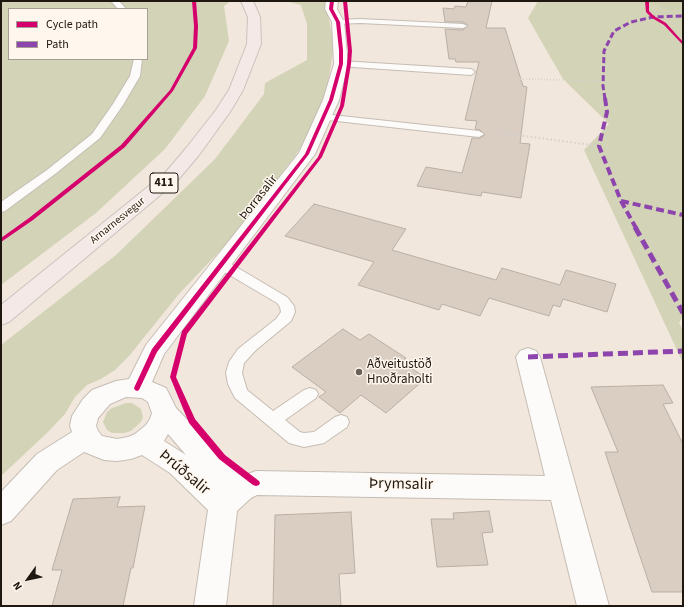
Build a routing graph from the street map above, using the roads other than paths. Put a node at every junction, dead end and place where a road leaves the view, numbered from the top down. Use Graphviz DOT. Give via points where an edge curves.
graph roads {
  1 [pos="247,1"];
  2 [pos="332,1"];
  3 [pos="338,22"];
  4 [pos="463,26"];
  5 [pos="138,60"];
  6 [pos="341,64"];
  7 [pos="471,72"];
  8 [pos="323,117"];
  9 [pos="479,134"];
  10 [pos="1,208"];
  11 [pos="221,264"];
  12 [pos="1,317"];
  13 [pos="528,357"];
  14 [pos="137,388"];
  15 [pos="310,394"];
  16 [pos="164,413"];
  17 [pos="273,420"];
  18 [pos="341,422"];
  19 [pos="86,436"];
  20 [pos="144,442"];
  21 [pos="562,488"];
  22 [pos="232,498"];
  23 [pos="1,512"];
  24 [pos="210,606"];
  25 [pos="593,606"];
  1 -- 12 [label="main road, Arnarnesvegur / 411" via="254,17 254,44 236,90 193,151 171,177"];
  2 -- 3 [label="street, Þorrasalir" via="332,9"];
  3 -- 4 [label="lane"];
  3 -- 6 [label="street, Þorrasalir"];
  5 -- 10 [label="lane" via="135,76 96,136"];
  6 -- 7 [label="lane"];
  6 -- 8 [label="street, Þorrasalir" via="331,100"];
  8 -- 9 [label="lane"];
  8 -- 11 [label="street, Þorrasalir" via="307,154"];
  11 -- 14 [label="street, Þorrasalir" via="154,351"];
  11 -- 17 [label="lane" via="282,300 287,306 286,318 243,353 234,373 241,394"];
  13 -- 21 [label="street"];
  14 -- 16 [label="street" via="156,395 162,403"];
  14 -- 19 [label="street" via="113,392 92,406 85,416 83,426"];
  15 -- 17 [label="lane"];
  16 -- 20 [label="street" via="158,430"];
  16 -- 22 [label="street, Þrúðsalir" via="205,457"];
  17 -- 18 [label="lane" via="295,438 304,440 318,438"];
  19 -- 20 [label="street" via="93,444 104,449 131,448"];
  19 -- 23 [label="street" via="47,462"];
  20 -- 22 [label="street, Þrúðsalir"];
  21 -- 22 [label="street, Þrymsalir" via="256,483"];
  21 -- 25 [label="street"];
  22 -- 24 [label="street"];
}
